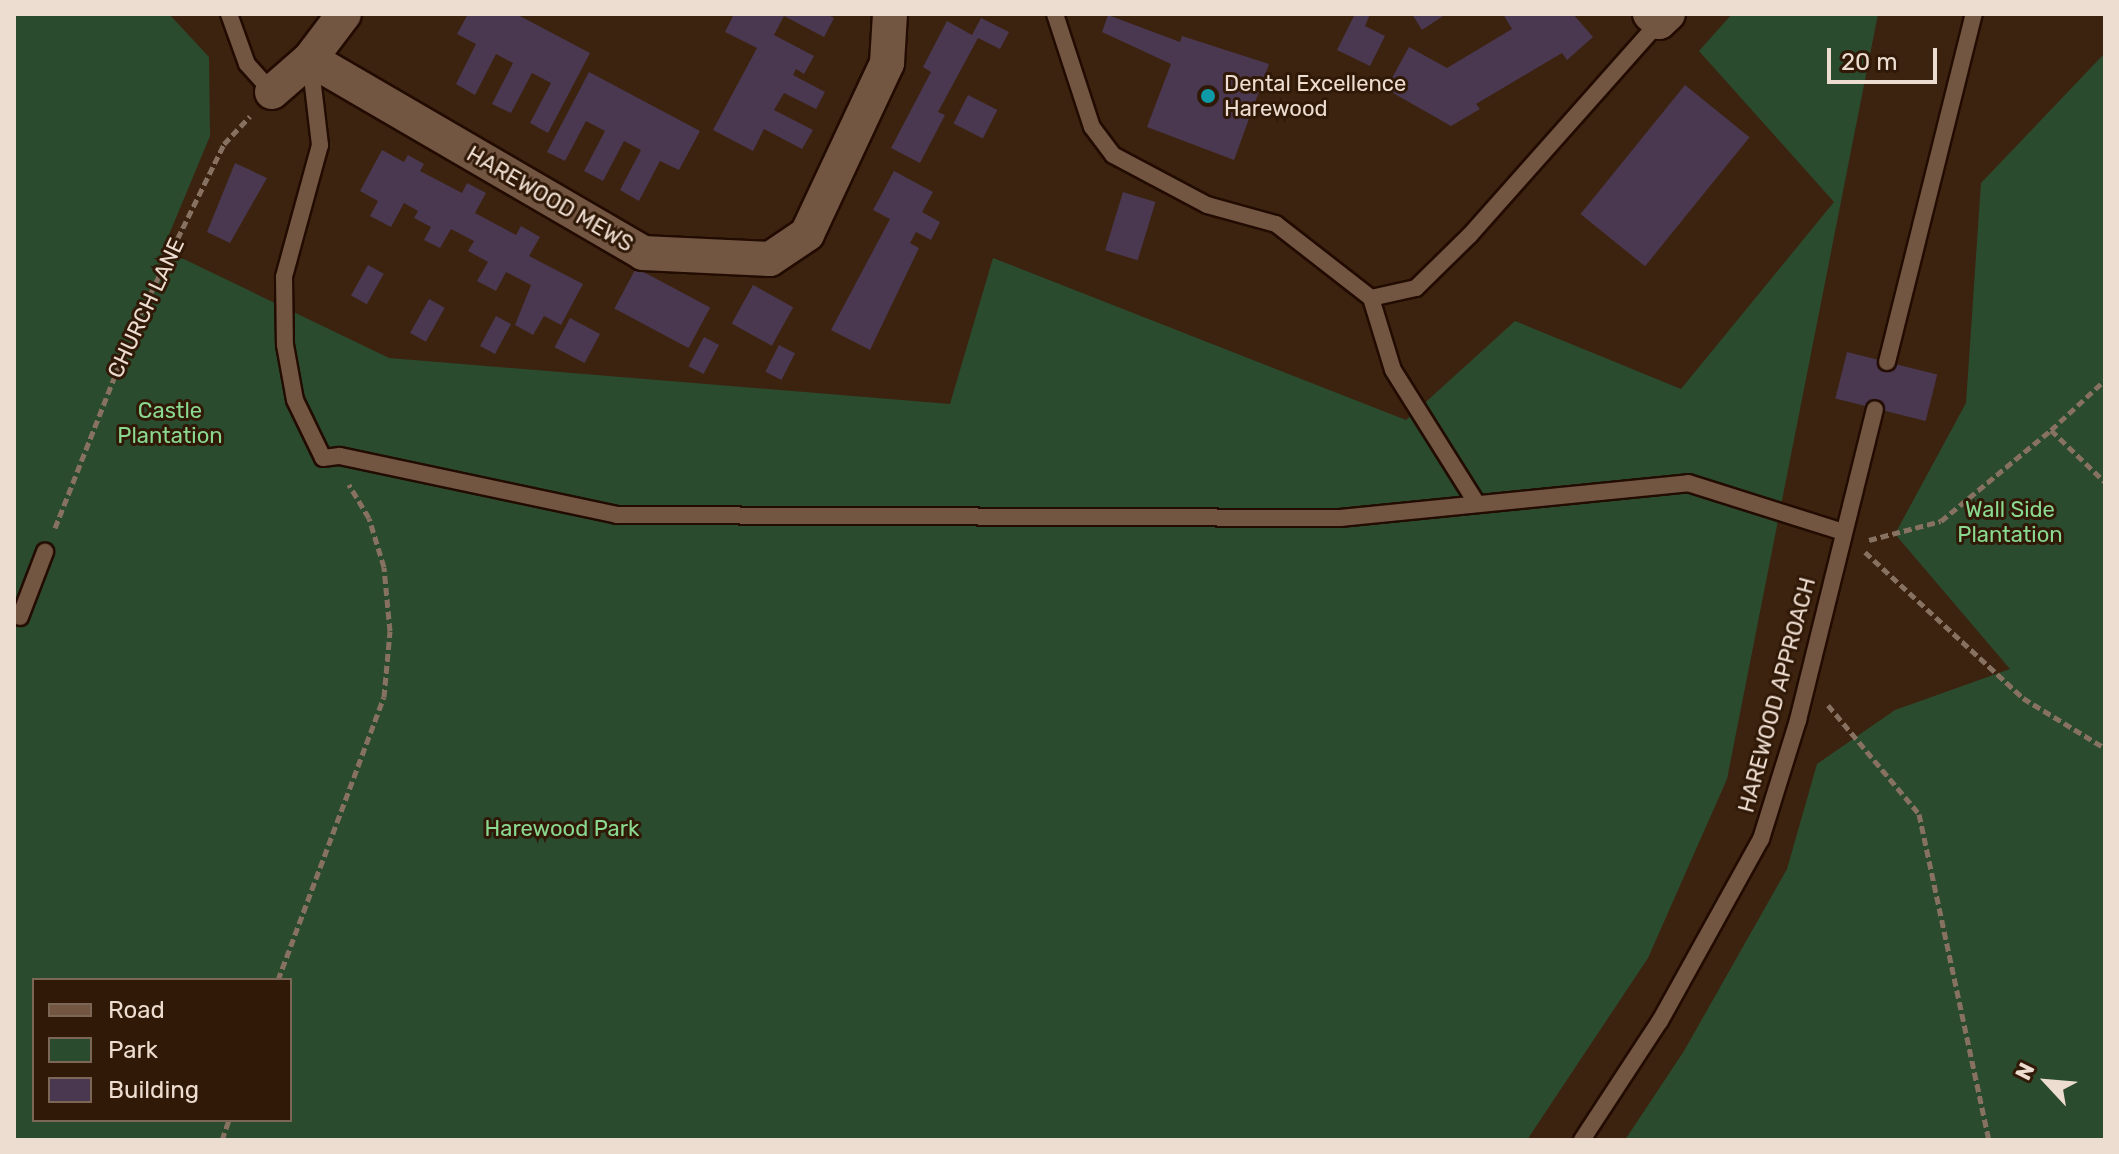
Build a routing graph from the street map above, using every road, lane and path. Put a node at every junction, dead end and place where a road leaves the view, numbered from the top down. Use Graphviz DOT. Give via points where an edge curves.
graph roads {
  1 [pos="229,14"];
  2 [pos="344,14"];
  3 [pos="890,14"];
  4 [pos="1055,14"];
  5 [pos="1974,14"];
  6 [pos="1659,17"];
  7 [pos="310,59"];
  8 [pos="272,92"];
  9 [pos="1371,298"];
  10 [pos="1887,362"];
  11 [pos="2105,380"];
  12 [pos="1875,409"];
  13 [pos="2051,430"];
  14 [pos="323,458"];
  15 [pos="2105,482"];
  16 [pos="1477,504"];
  17 [pos="1843,532"];
  18 [pos="45,552"];
  19 [pos="20,617"];
  20 [pos="1807,681"];
  21 [pos="2105,748"];
  22 [pos="279,978"];
  23 [pos="1582,1140"];
  24 [pos="1989,1140"];
  1 -- 8 [label="lane" via="247,64"];
  2 -- 7 [label="street"];
  3 -- 7 [label="street, HAREWOOD MEWS" via="887,63 807,234 770,259 643,253"];
  4 -- 9 [label="lane" via="1092,127 1113,155 1207,205 1276,224"];
  5 -- 10 [label="lane"];
  6 -- 9 [label="lane" via="1470,235 1416,288"];
  7 -- 8 [label="street"];
  7 -- 14 [label="lane" via="320,145 284,277 285,345 295,400"];
  8 -- 18 [label="path, CHURCH LANE" via="224,144 142,311"];
  9 -- 16 [label="lane" via="1393,370"];
  11 -- 13 [label="path"];
  12 -- 17 [label="lane, HAREWOOD APPROACH"];
  13 -- 15 [label="path"];
  13 -- 21 [label="path" via="1941,521 1856,544 2023,698"];
  14 -- 16 [label="lane" via="340,456 617,515 1340,518"];
  14 -- 22 [label="path" via="352,488 369,518 384,567 390,631 384,697"];
  16 -- 17 [label="lane" via="1688,483"];
  17 -- 20 [label="lane, HAREWOOD APPROACH"];
  18 -- 19 [label="lane"];
  20 -- 23 [label="lane, HAREWOOD APPROACH" via="1761,839 1660,1021"];
  20 -- 24 [label="path" via="1919,814"];
}
